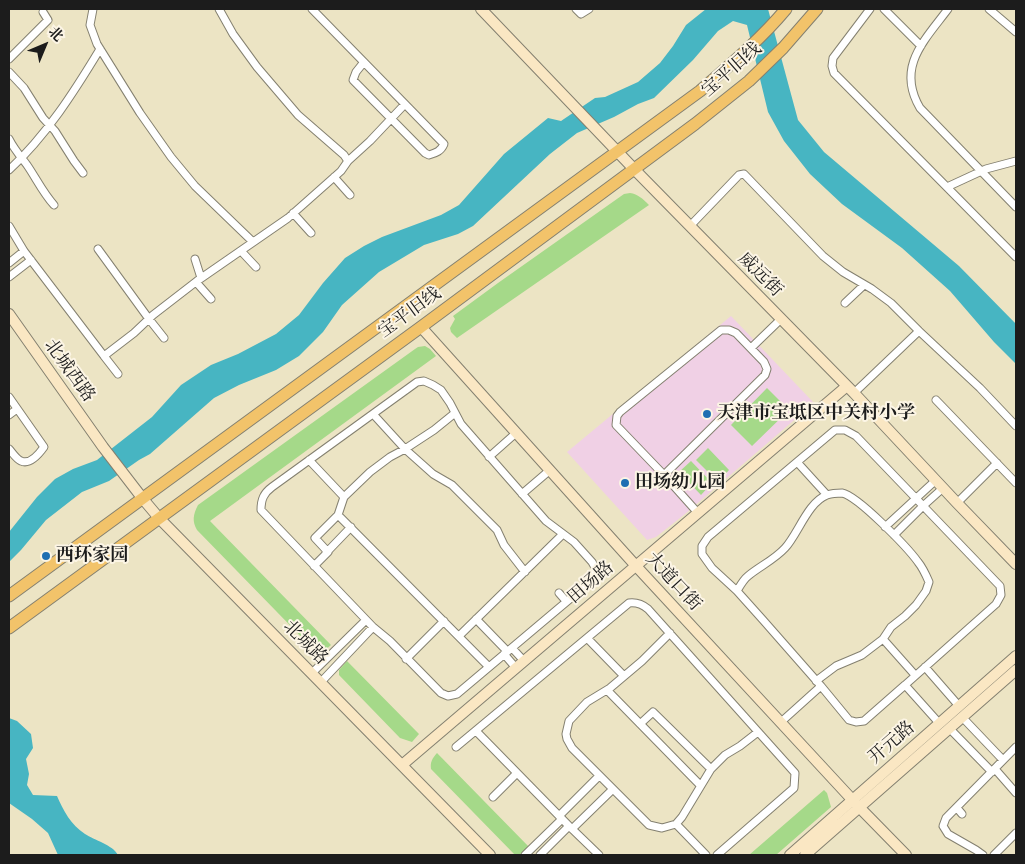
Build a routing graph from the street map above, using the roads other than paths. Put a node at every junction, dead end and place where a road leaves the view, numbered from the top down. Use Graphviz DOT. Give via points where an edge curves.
graph roads {
  1 [pos="93,9"];
  2 [pos="219,9"];
  3 [pos="312,9"];
  4 [pos="481,9"];
  5 [pos="576,9"];
  6 [pos="589,9"];
  7 [pos="786,9"];
  8 [pos="817,9"];
  9 [pos="870,9"];
  10 [pos="884,9"];
  11 [pos="948,9"];
  12 [pos="990,9"];
  13 [pos="43,12"];
  14 [pos="1016,32"];
  15 [pos="922,46"];
  16 [pos="100,49"];
  17 [pos="9,59"];
  18 [pos="364,62"];
  19 [pos="9,72"];
  20 [pos="405,104"];
  21 [pos="391,119"];
  22 [pos="49,125"];
  23 [pos="9,140"];
  24 [pos="617,151"];
  25 [pos="21,158"];
  26 [pos="1016,160"];
  27 [pos="348,161"];
  28 [pos="634,169"];
  29 [pos="9,170"];
  30 [pos="981,171"];
  31 [pos="84,174"];
  32 [pos="334,177"];
  33 [pos="947,187"];
  34 [pos="350,195"];
  35 [pos="54,205"];
  36 [pos="1016,207"];
  37 [pos="292,213"];
  38 [pos="9,226"];
  39 [pos="690,226"];
  40 [pos="311,233"];
  41 [pos="253,242"];
  42 [pos="98,249"];
  43 [pos="24,251"];
  44 [pos="241,251"];
  45 [pos="1016,257"];
  46 [pos="195,259"];
  47 [pos="31,260"];
  48 [pos="9,263"];
  49 [pos="256,267"];
  50 [pos="9,277"];
  51 [pos="198,280"];
  52 [pos="864,285"];
  53 [pos="212,299"];
  54 [pos="845,303"];
  55 [pos="9,314"];
  56 [pos="149,319"];
  57 [pos="781,319"];
  58 [pos="421,327"];
  59 [pos="919,331"];
  60 [pos="164,338"];
  61 [pos="751,348"];
  62 [pos="104,356"];
  63 [pos="118,374"];
  64 [pos="850,390"];
  65 [pos="9,396"];
  66 [pos="936,400"];
  67 [pos="17,409"];
  68 [pos="455,413"];
  69 [pos="372,414"];
  70 [pos="9,415"];
  71 [pos="1016,426"];
  72 [pos="516,433"];
  73 [pos="103,447"];
  74 [pos="9,449"];
  75 [pos="405,449"];
  76 [pos="489,457"];
  77 [pos="309,460"];
  78 [pos="797,462"];
  79 [pos="997,463"];
  80 [pos="550,470"];
  81 [pos="664,475"];
  82 [pos="936,480"];
  83 [pos="1016,483"];
  84 [pos="943,488"];
  85 [pos="522,494"];
  86 [pos="827,495"];
  87 [pos="344,497"];
  88 [pos="915,498"];
  89 [pos="143,499"];
  90 [pos="957,503"];
  91 [pos="923,506"];
  92 [pos="698,513"];
  93 [pos="338,515"];
  94 [pos="159,518"];
  95 [pos="351,527"];
  96 [pos="885,527"];
  97 [pos="563,534"];
  98 [pos="894,535"];
  99 [pos="326,553"];
  100 [pos="1016,564"];
  101 [pos="314,566"];
  102 [pos="636,566"];
  103 [pos="525,572"];
  104 [pos="737,591"];
  105 [pos="559,593"];
  106 [pos="9,596"];
  107 [pos="566,601"];
  108 [pos="476,619"];
  109 [pos="366,620"];
  110 [pos="444,621"];
  111 [pos="374,627"];
  112 [pos="9,628"];
  113 [pos="670,633"];
  114 [pos="459,636"];
  115 [pos="587,638"];
  116 [pos="883,639"];
  117 [pos="508,651"];
  118 [pos="1016,656"];
  119 [pos="406,658"];
  120 [pos="520,665"];
  121 [pos="489,667"];
  122 [pos="925,667"];
  123 [pos="1016,670"];
  124 [pos="312,673"];
  125 [pos="915,675"];
  126 [pos="624,676"];
  127 [pos="321,682"];
  128 [pos="819,683"];
  129 [pos="905,685"];
  130 [pos="608,690"];
  131 [pos="959,706"];
  132 [pos="962,717"];
  133 [pos="780,722"];
  134 [pos="939,723"];
  135 [pos="640,724"];
  136 [pos="949,728"];
  137 [pos="476,731"];
  138 [pos="758,732"];
  139 [pos="456,747"];
  140 [pos="1016,747"];
  141 [pos="1003,760"];
  142 [pos="402,765"];
  143 [pos="710,769"];
  144 [pos="993,770"];
  145 [pos="517,773"];
  146 [pos="599,776"];
  147 [pos="700,785"];
  148 [pos="613,789"];
  149 [pos="1016,793"];
  150 [pos="493,797"];
  151 [pos="856,804"];
  152 [pos="956,808"];
  153 [pos="962,814"];
  154 [pos="561,818"];
  155 [pos="676,824"];
  156 [pos="571,828"];
  157 [pos="1016,833"];
  158 [pos="490,855"];
  159 [pos="526,855"];
  160 [pos="540,855"];
  161 [pos="599,855"];
  162 [pos="706,855"];
  163 [pos="717,855"];
  164 [pos="790,855"];
  165 [pos="805,855"];
  166 [pos="906,855"];
  167 [pos="983,855"];
  168 [pos="994,855"];
  1 -- 16 [label="street" via="90,25"];
  2 -- 27 [label="street" via="256,67 298,115"];
  3 -- 18 [label="street"];
  4 -- 24 [label="street, 威远街"];
  5 -- 6 [label="street" via="582,14"];
  7 -- 24 [label="main road, 宝平旧线" via="700,91"];
  8 -- 28 [label="main road, 宝平旧线" via="749,81"];
  9 -- 33 [label="street" via="833,58 834,73"];
  10 -- 15 [label="street"];
  11 -- 15 [label="street"];
  12 -- 14 [label="street"];
  13 -- 17 [label="street" via="48,20"];
  15 -- 30 [label="street" via="911,70 910,85 914,98"];
  16 -- 22 [label="street"];
  16 -- 41 [label="street" via="170,157"];
  18 -- 20 [label="street"];
  18 -- 21 [label="street" via="353,80"];
  19 -- 22 [label="street"];
  20 -- 21 [label="street"];
  20 -- 21 [label="street" via="444,144 442,148 429,155 425,153"];
  21 -- 27 [label="street"];
  22 -- 25 [label="street"];
  22 -- 31 [label="street"];
  23 -- 25 [label="street"];
  24 -- 28 [label="street, 威远街"];
  24 -- 89 [label="main road, 宝平旧线"];
  25 -- 29 [label="street"];
  25 -- 35 [label="street"];
  26 -- 30 [label="street"];
  27 -- 32 [label="street"];
  28 -- 39 [label="street, 威远街"];
  28 -- 58 [label="main road, 宝平旧线"];
  30 -- 33 [label="street"];
  30 -- 36 [label="street"];
  32 -- 34 [label="street"];
  32 -- 37 [label="street"];
  33 -- 45 [label="street"];
  37 -- 40 [label="street"];
  37 -- 41 [label="street"];
  38 -- 43 [label="street"];
  39 -- 52 [label="street" via="739,175 744,174 823,256"];
  39 -- 57 [label="street, 威远街"];
  41 -- 44 [label="street"];
  42 -- 56 [label="street"];
  43 -- 47 [label="street"];
  43 -- 48 [label="street"];
  44 -- 49 [label="street"];
  44 -- 51 [label="street"];
  46 -- 51 [label="street"];
  47 -- 50 [label="street"];
  47 -- 62 [label="street"];
  51 -- 53 [label="street"];
  51 -- 56 [label="street"];
  52 -- 54 [label="street"];
  52 -- 59 [label="street" via="891,303"];
  55 -- 73 [label="street, 北城西路"];
  56 -- 60 [label="street"];
  56 -- 62 [label="street"];
  57 -- 61 [label="street"];
  57 -- 64 [label="street, 威远街"];
  58 -- 72 [label="street, 大道口街"];
  58 -- 94 [label="main road, 宝平旧线"];
  59 -- 64 [label="street"];
  59 -- 71 [label="street"];
  61 -- 81 [label="street" via="764,362 765,375"];
  61 -- 81 [label="street" via="736,333 721,330 617,416 616,425"];
  62 -- 63 [label="street"];
  64 -- 82 [label="street, 威远街"];
  64 -- 92 [label="street, 田场路"];
  65 -- 67 [label="street"];
  66 -- 79 [label="street"];
  67 -- 70 [label="street"];
  67 -- 74 [label="street" via="44,447 28,461 20,461"];
  68 -- 69 [label="street" via="441,390 424,381 417,382"];
  68 -- 75 [label="street"];
  68 -- 76 [label="street" via="460,424"];
  69 -- 75 [label="street"];
  69 -- 77 [label="street"];
  72 -- 76 [label="street"];
  72 -- 80 [label="street, 大道口街"];
  73 -- 89 [label="street, 北城路"];
  75 -- 87 [label="street" via="370,472"];
  75 -- 103 [label="street" via="433,474 452,485 497,530"];
  76 -- 85 [label="street"];
  77 -- 87 [label="street"];
  77 -- 101 [label="street" via="265,492 261,502 262,510"];
  78 -- 86 [label="street"];
  78 -- 88 [label="street" via="835,430 844,430 856,436"];
  78 -- 104 [label="street" via="708,537 702,546 702,554 712,568"];
  79 -- 83 [label="street"];
  79 -- 90 [label="street"];
  80 -- 85 [label="street"];
  80 -- 102 [label="street, 大道口街"];
  81 -- 92 [label="street"];
  82 -- 84 [label="street, 威远街"];
  82 -- 88 [label="street"];
  84 -- 90 [label="street, 威远街"];
  84 -- 91 [label="street"];
  85 -- 97 [label="street" via="546,521"];
  86 -- 96 [label="street" via="842,493 854,499"];
  86 -- 104 [label="street" via="809,510 785,548 747,577"];
  87 -- 93 [label="street"];
  88 -- 91 [label="street"];
  88 -- 96 [label="street"];
  89 -- 94 [label="street, 北城路"];
  89 -- 106 [label="main road, 宝平旧线"];
  90 -- 100 [label="street, 威远街"];
  91 -- 98 [label="street"];
  91 -- 122 [label="street" via="1000,586 1001,595 996,604"];
  92 -- 102 [label="street, 田场路"];
  93 -- 95 [label="street"];
  93 -- 99 [label="street" via="315,538"];
  94 -- 112 [label="main road, 宝平旧线"];
  94 -- 124 [label="street, 北城路"];
  95 -- 99 [label="street"];
  95 -- 110 [label="street"];
  96 -- 98 [label="street"];
  97 -- 103 [label="street"];
  97 -- 107 [label="street" via="574,542 596,569 590,582"];
  98 -- 116 [label="street" via="919,563 930,582 916,606 890,627"];
  99 -- 101 [label="street"];
  101 -- 109 [label="street"];
  102 -- 120 [label="street, 田场路"];
  102 -- 133 [label="street, 大道口街"];
  103 -- 108 [label="street"];
  104 -- 128 [label="street"];
  105 -- 107 [label="street"];
  107 -- 117 [label="street"];
  108 -- 114 [label="street"];
  108 -- 117 [label="street"];
  109 -- 111 [label="street"];
  109 -- 124 [label="street"];
  110 -- 114 [label="street"];
  110 -- 119 [label="street"];
  111 -- 119 [label="street"];
  111 -- 127 [label="street"];
  113 -- 115 [label="street" via="642,604 629,603"];
  113 -- 126 [label="street"];
  113 -- 138 [label="street"];
  114 -- 121 [label="street"];
  115 -- 126 [label="street"];
  115 -- 137 [label="street"];
  116 -- 125 [label="street"];
  116 -- 128 [label="street" via="862,655 836,666"];
  117 -- 120 [label="street"];
  117 -- 121 [label="street"];
  118 -- 131 [label="street, 开元路"];
  119 -- 121 [label="street" via="448,696 457,694"];
  120 -- 142 [label="street, 田场路"];
  122 -- 125 [label="street"];
  122 -- 131 [label="street"];
  123 -- 132 [label="street, 开元路"];
  124 -- 127 [label="street, 北城路"];
  125 -- 129 [label="street"];
  126 -- 130 [label="street"];
  127 -- 142 [label="street, 北城路"];
  128 -- 129 [label="street" via="849,720 856,722 864,721"];
  128 -- 133 [label="street"];
  129 -- 134 [label="street"];
  130 -- 135 [label="street"];
  130 -- 146 [label="street" via="588,702 569,721 566,734 572,748"];
  131 -- 134 [label="street, 开元路"];
  132 -- 136 [label="street, 开元路"];
  132 -- 141 [label="street"];
  133 -- 151 [label="street, 大道口街"];
  134 -- 151 [label="street, 开元路"];
  135 -- 143 [label="street" via="653,712"];
  135 -- 147 [label="street"];
  136 -- 144 [label="street"];
  136 -- 151 [label="street, 开元路"];
  137 -- 139 [label="street"];
  137 -- 145 [label="street"];
  138 -- 143 [label="street"];
  138 -- 163 [label="street" via="795,773 794,788"];
  140 -- 141 [label="street"];
  141 -- 144 [label="street"];
  142 -- 158 [label="street, 北城路"];
  143 -- 147 [label="street"];
  144 -- 149 [label="street"];
  144 -- 152 [label="street"];
  145 -- 150 [label="street"];
  145 -- 154 [label="street"];
  146 -- 148 [label="street"];
  146 -- 154 [label="street"];
  147 -- 155 [label="street"];
  148 -- 155 [label="street" via="649,825 662,828"];
  148 -- 156 [label="street"];
  151 -- 164 [label="street, 开元路"];
  151 -- 165 [label="street, 开元路"];
  151 -- 166 [label="street, 大道口街"];
  152 -- 153 [label="street"];
  152 -- 167 [label="street" via="943,826 948,834"];
  154 -- 156 [label="street"];
  154 -- 159 [label="street"];
  155 -- 162 [label="street"];
  156 -- 160 [label="street"];
  156 -- 161 [label="street"];
  157 -- 168 [label="street"];
}
